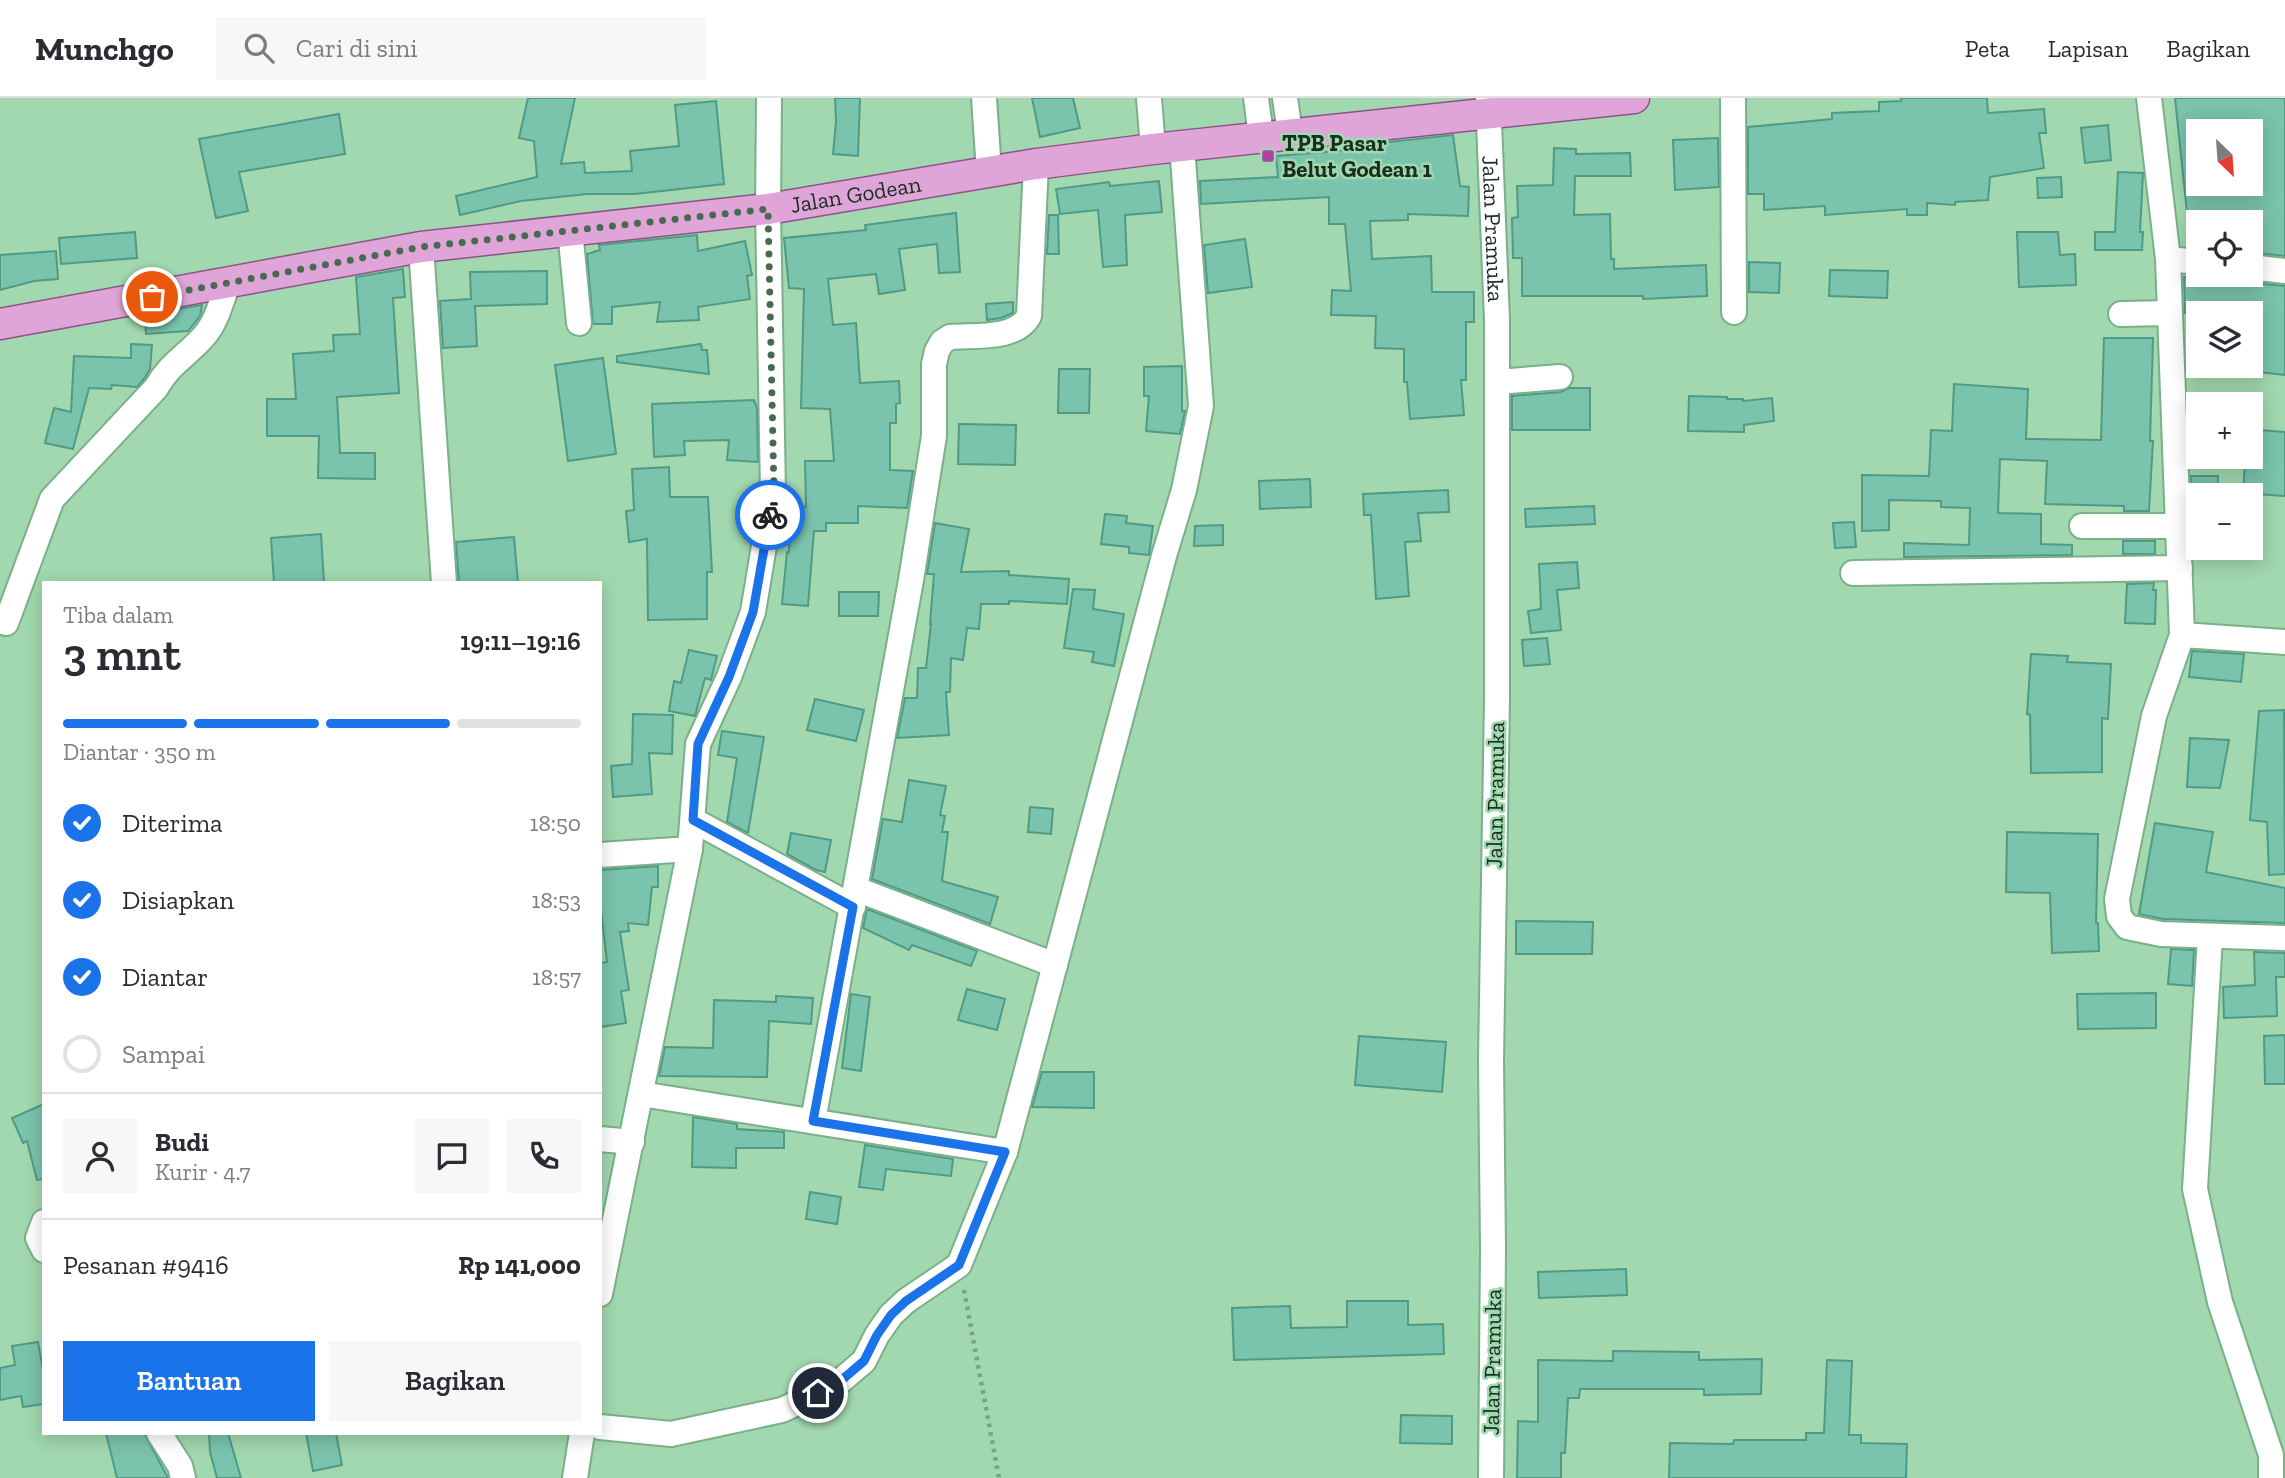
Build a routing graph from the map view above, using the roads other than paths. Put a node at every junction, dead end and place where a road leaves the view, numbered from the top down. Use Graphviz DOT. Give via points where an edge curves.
graph roads {
  1 [pos="769,98"];
  2 [pos="984,98"];
  3 [pos="1149,98"];
  4 [pos="1256,98"];
  5 [pos="1285,98"];
  6 [pos="1634,98"];
  7 [pos="1733,98"];
  8 [pos="2149,98"];
  9 [pos="1489,105"];
  10 [pos="1276,135"];
  11 [pos="1182,145"];
  12 [pos="1153,149"];
  13 [pos="1036,164"];
  14 [pos="989,172"];
  15 [pos="768,209"];
  16 [pos="570,230"];
  17 [pos="421,247"];
  18 [pos="2168,259"];
  19 [pos="2186,261"];
  20 [pos="2263,268"];
  21 [pos="2285,271"];
  22 [pos="228,283"];
  23 [pos="1734,312"];
  24 [pos="2170,313"];
  25 [pos="2121,314"];
  26 [pos="579,323"];
  27 [pos="0,324"];
  28 [pos="1560,377"];
  29 [pos="1497,382"];
  30 [pos="2082,526"];
  31 [pos="2177,526"];
  32 [pos="2180,568"];
  33 [pos="1853,573"];
  34 [pos="444,581"];
  35 [pos="6,622"];
  36 [pos="2182,635"];
  37 [pos="2285,642"];
  38 [pos="693,820"];
  39 [pos="691,849"];
  40 [pos="602,855"];
  41 [pos="854,898"];
  42 [pos="2210,937"];
  43 [pos="2285,938"];
  44 [pos="1055,965"];
  45 [pos="641,1094"];
  46 [pos="813,1121"];
  47 [pos="602,1139"];
  48 [pos="632,1142"];
  49 [pos="1005,1152"];
  50 [pos="42,1227"];
  51 [pos="42,1246"];
  52 [pos="602,1284"];
  53 [pos="602,1427"];
  54 [pos="160,1435"];
  55 [pos="582,1435"];
  56 [pos="2276,1462"];
  57 [pos="183,1478"];
  58 [pos="575,1478"];
  59 [pos="1491,1478"];
  1 -- 15 [label="street"];
  2 -- 14 [label="street"];
  3 -- 12 [label="street"];
  4 -- 10 [label="street"];
  5 -- 10 [label="street"];
  6 -- 9 [label="main road, Jalan Godean"];
  7 -- 23 [label="street"];
  8 -- 18 [label="street"];
  9 -- 10 [label="main road, Jalan Godean"];
  9 -- 29 [label="street, Jalan Pramuka"];
  10 -- 11 [label="main road, Jalan Godean"];
  11 -- 12 [label="main road, Jalan Godean"];
  11 -- 44 [label="street" via="1201,406 1184,490"];
  12 -- 13 [label="main road, Jalan Godean"];
  13 -- 14 [label="main road, Jalan Godean"];
  13 -- 41 [label="street" via="1029,316 1014,331 950,337 937,351 934,436"];
  14 -- 15 [label="main road, Jalan Godean"];
  15 -- 16 [label="main road, Jalan Godean"];
  15 -- 38 [label="street" via="774,492 753,612 698,744"];
  16 -- 17 [label="main road, Jalan Godean"];
  16 -- 26 [label="street"];
  17 -- 22 [label="main road, Jalan Godean"];
  17 -- 34 [label="street"];
  18 -- 19 [label="street"];
  18 -- 24 [label="street"];
  20 -- 21 [label="street"];
  22 -- 27 [label="main road, Jalan Godean"];
  22 -- 35 [label="street" via="206,335 164,373 156,388 52,499"];
  24 -- 25 [label="street"];
  24 -- 31 [label="street"];
  28 -- 29 [label="street"];
  29 -- 59 [label="street, Jalan Pramuka"];
  30 -- 31 [label="street"];
  31 -- 32 [label="street"];
  32 -- 33 [label="street"];
  32 -- 36 [label="street"];
  36 -- 37 [label="street"];
  36 -- 42 [label="street" via="2154,716 2117,899 2119,916 2127,927"];
  38 -- 39 [label="street"];
  38 -- 41 [label="street"];
  39 -- 40 [label="street"];
  39 -- 45 [label="street"];
  41 -- 44 [label="street"];
  41 -- 46 [label="street"];
  42 -- 43 [label="street"];
  42 -- 56 [label="street" via="2195,1189 2220,1302"];
  44 -- 49 [label="street"];
  45 -- 46 [label="street"];
  45 -- 48 [label="street"];
  46 -- 49 [label="street"];
  47 -- 48 [label="street"];
  48 -- 52 [label="street"];
  49 -- 53 [label="street" via="959,1265 891,1315 864,1361 837,1384 782,1410 671,1434"];
  50 -- 51 [label="street" via="38,1238"];
  54 -- 57 [label="street"];
  55 -- 58 [label="street"];
}
